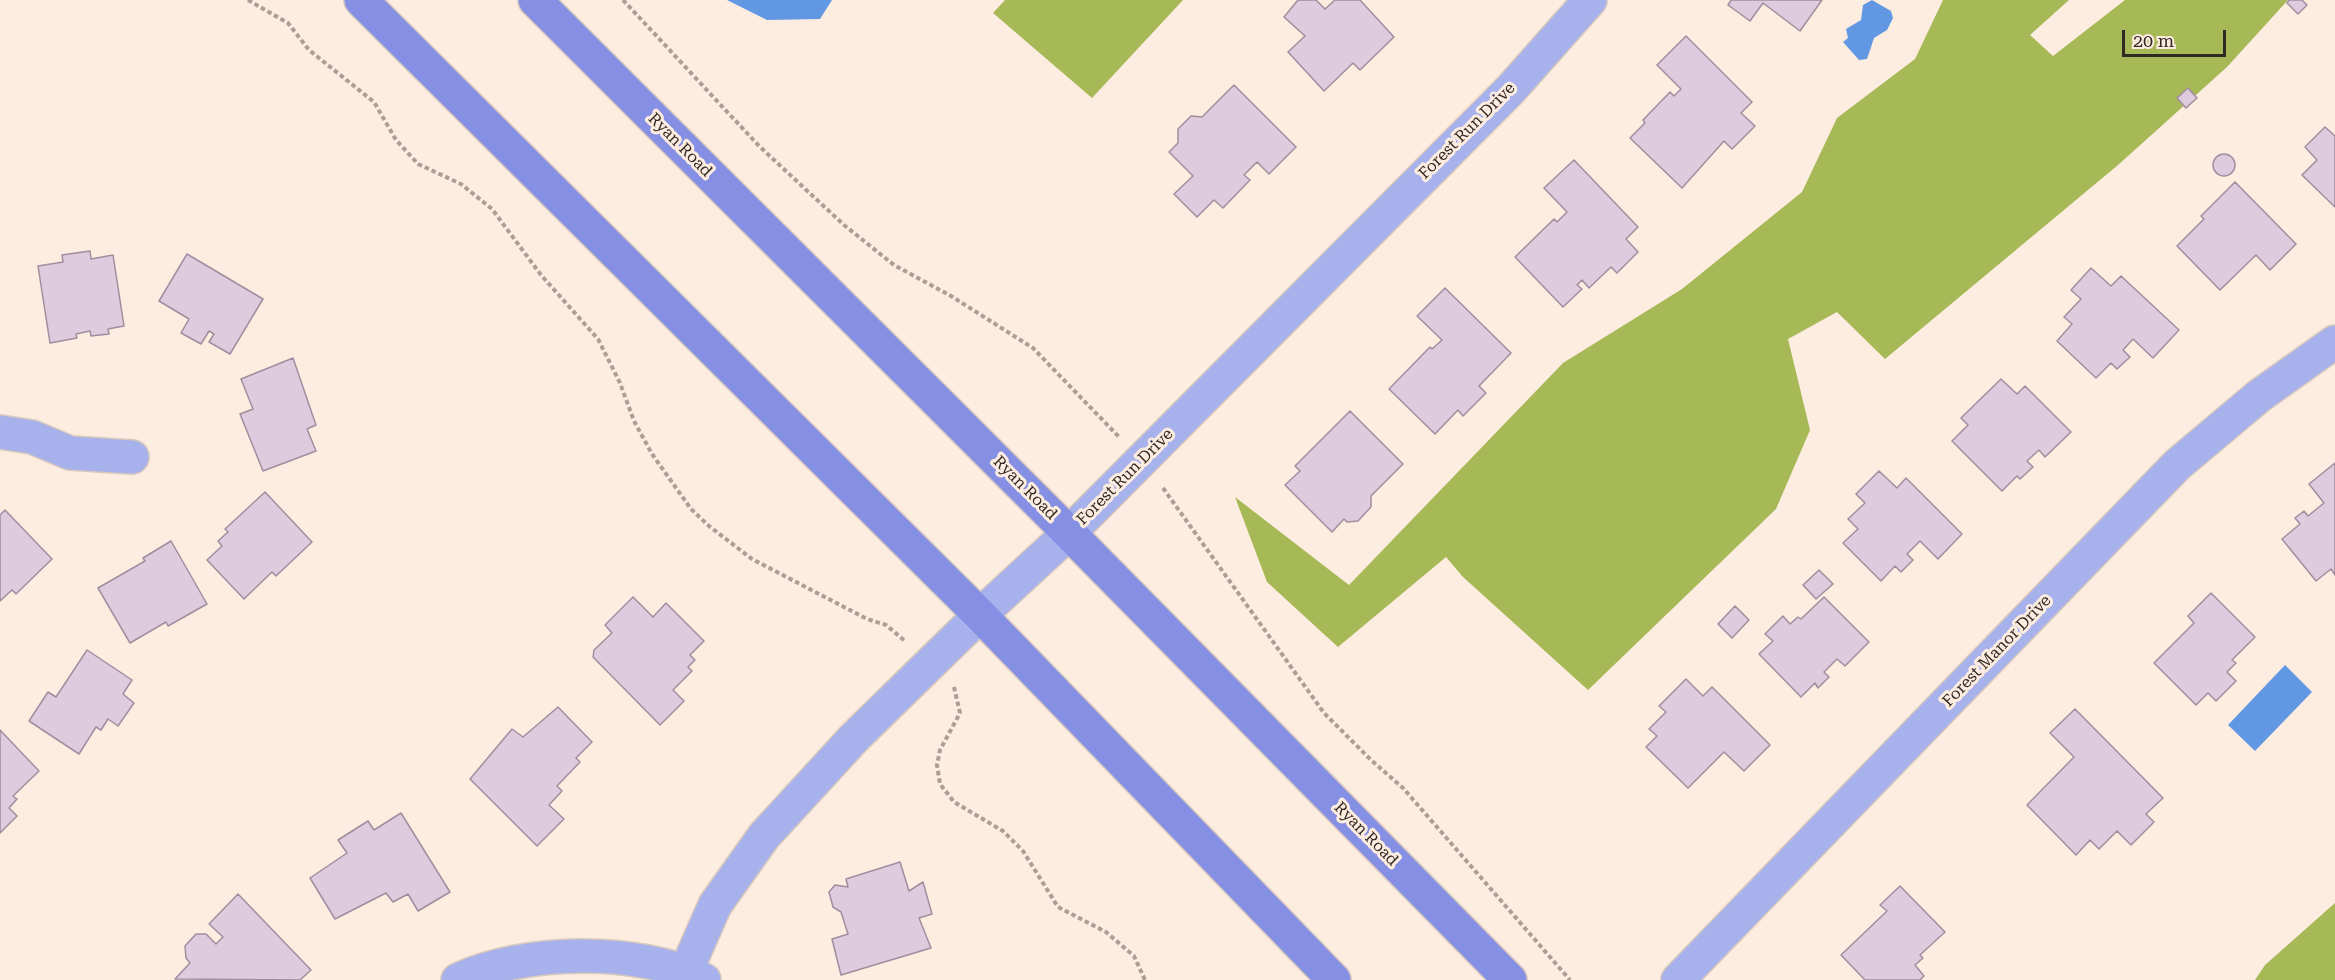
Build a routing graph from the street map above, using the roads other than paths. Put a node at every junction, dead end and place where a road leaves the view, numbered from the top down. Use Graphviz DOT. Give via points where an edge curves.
graph roads {
  1 [pos="361,0"];
  2 [pos="535,0"];
  3 [pos="1590,0"];
  4 [pos="2335,342"];
  5 [pos="0,432"];
  6 [pos="132,457"];
  7 [pos="1069,533"];
  8 [pos="980,615"];
  9 [pos="695,976"];
  10 [pos="458,980"];
  11 [pos="1334,980"];
  12 [pos="1510,980"];
  13 [pos="1678,980"];
  1 -- 8 [label="main road"];
  2 -- 7 [label="main road, Ryan Road"];
  3 -- 7 [label="street, Forest Run Drive" via="1511,89"];
  4 -- 13 [label="street, Forest Manor Drive" via="2259,396 2177,465"];
  5 -- 6 [label="street" via="32,437 70,453"];
  7 -- 8 [label="street, Forest Run Drive"];
  7 -- 12 [label="main road, Ryan Road"];
  8 -- 9 [label="street, Forest Run Drive" via="854,738 764,836 715,905"];
  8 -- 11 [label="main road"];
  9 -- 10 [label="street" via="635,960 585,957 527,960"];
}
